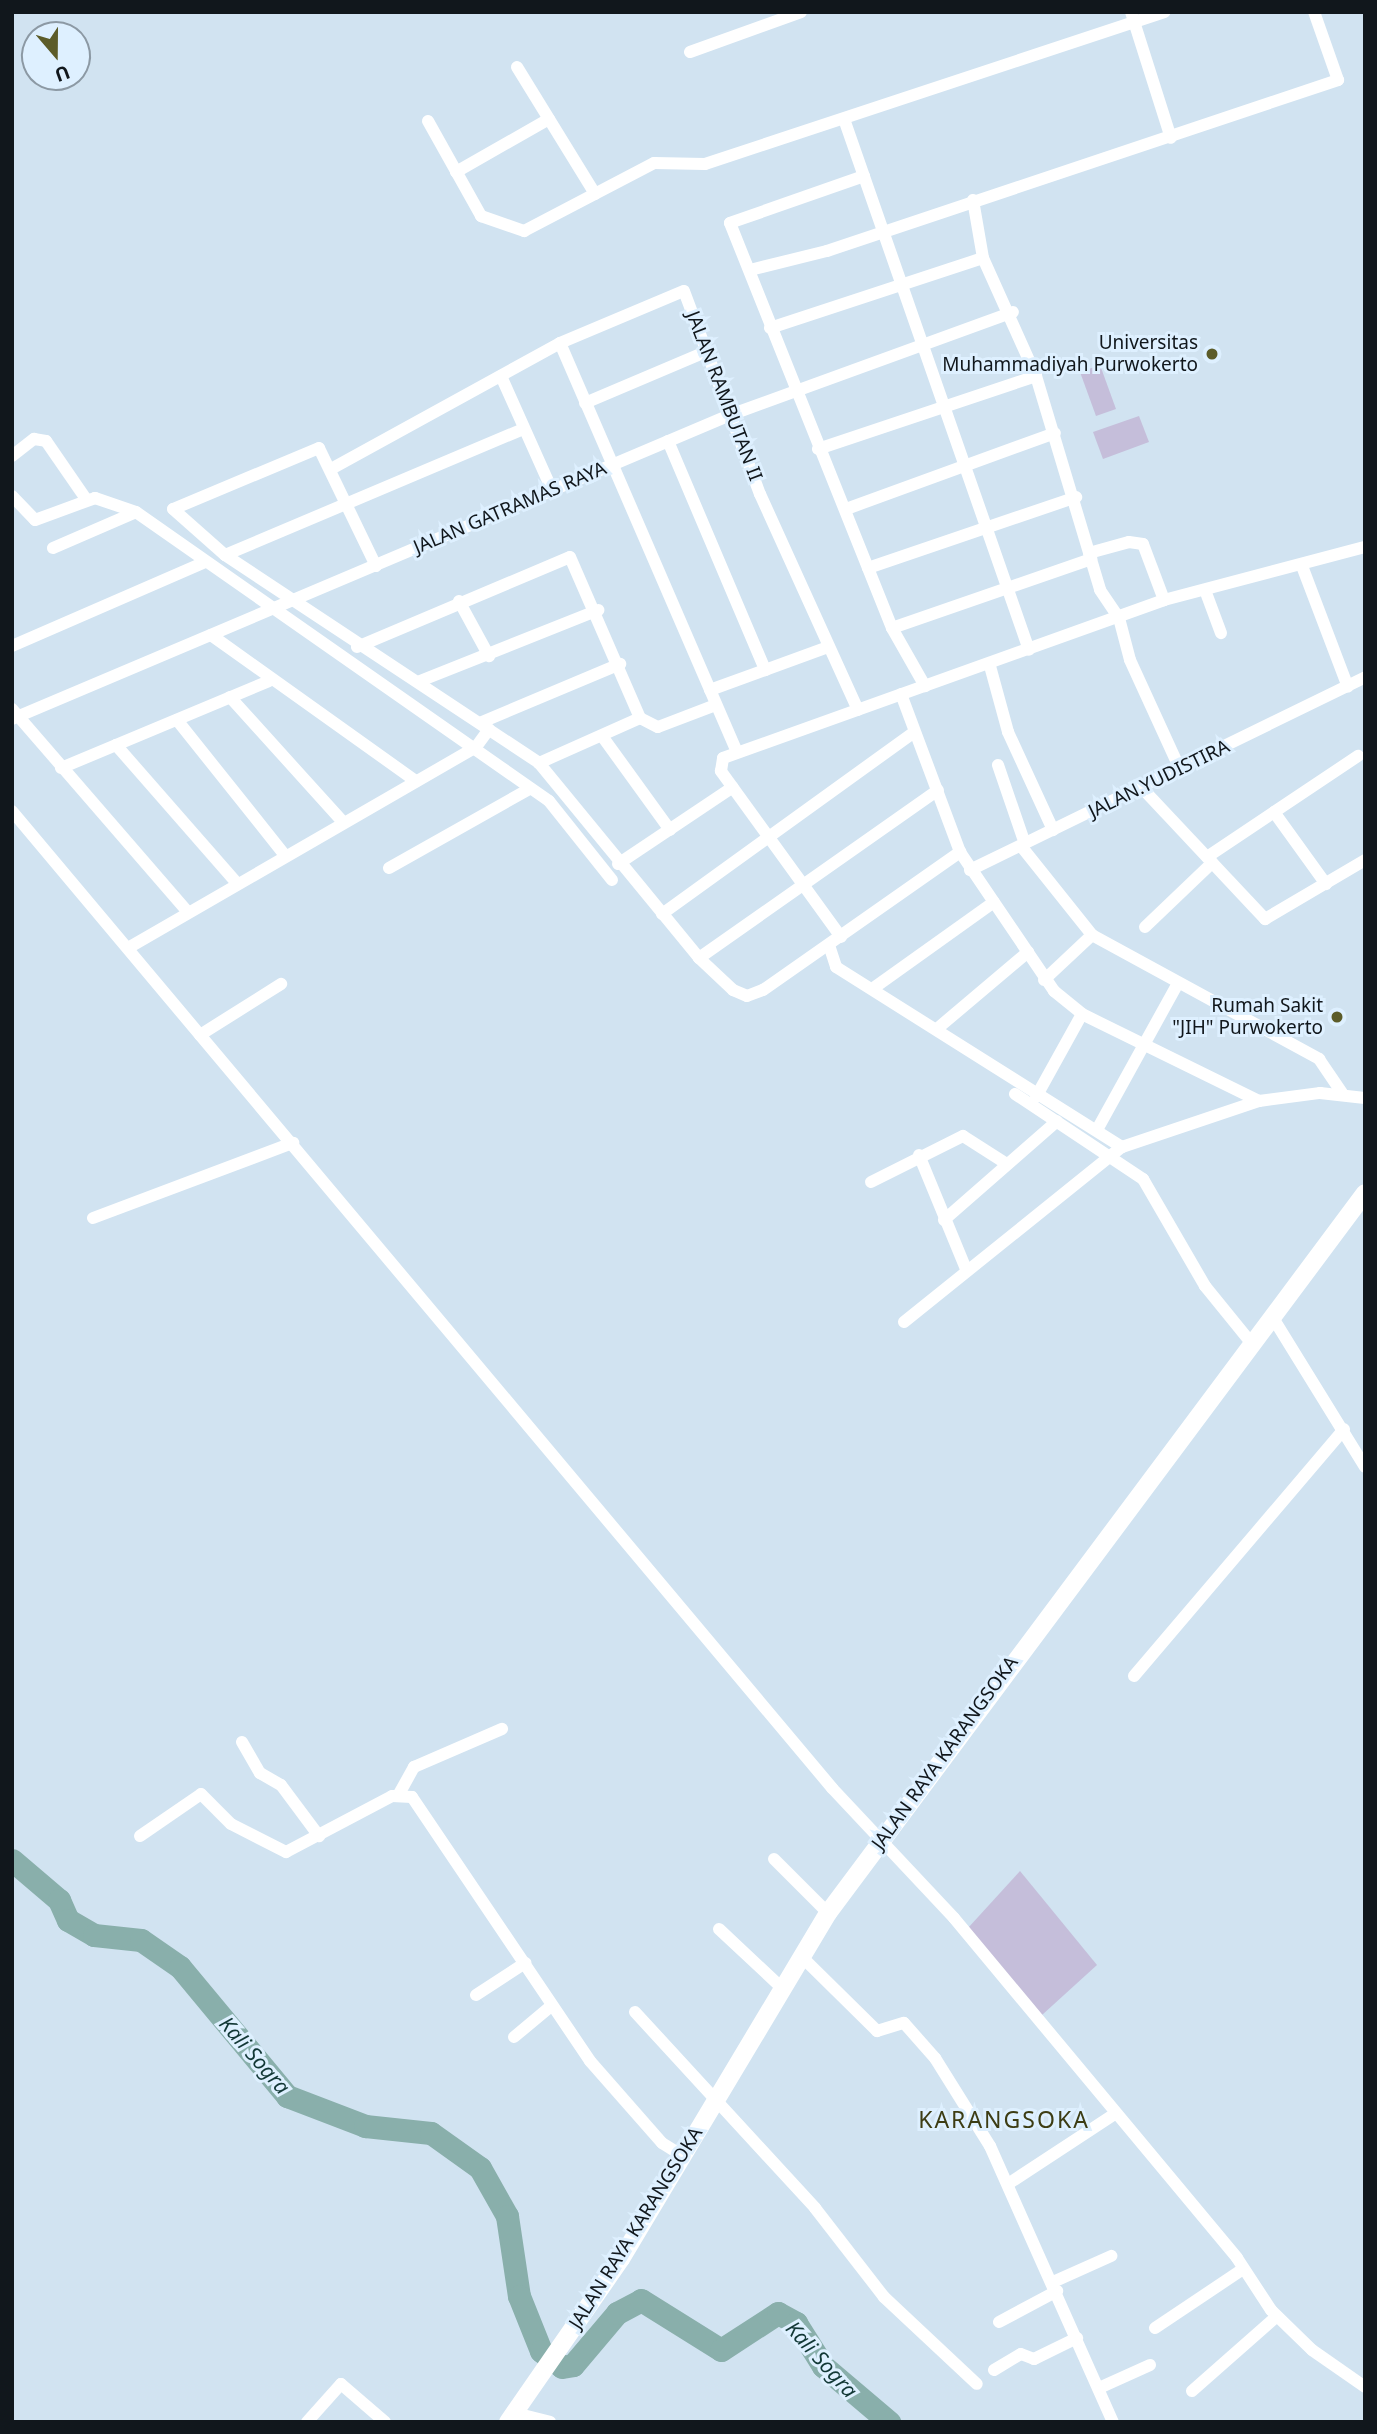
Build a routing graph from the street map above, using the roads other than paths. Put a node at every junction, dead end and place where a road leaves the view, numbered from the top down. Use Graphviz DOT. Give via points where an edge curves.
graph roads {
  1 [pos="801,12"];
  2 [pos="1165,12"];
  3 [pos="1314,12"];
  4 [pos="1133,18"];
  5 [pos="690,52"];
  6 [pos="517,67"];
  7 [pos="550,119"];
  8 [pos="844,119"];
  9 [pos="428,121"];
  10 [pos="1171,138"];
  11 [pos="456,172"];
  12 [pos="864,176"];
  13 [pos="595,194"];
  14 [pos="972,201"];
  15 [pos="883,231"];
  16 [pos="983,258"];
  17 [pos="750,270"];
  18 [pos="901,284"];
  19 [pos="1013,312"];
  20 [pos="770,328"];
  21 [pos="559,343"];
  22 [pos="923,346"];
  23 [pos="705,352"];
  24 [pos="501,376"];
  25 [pos="1036,376"];
  26 [pos="796,391"];
  27 [pos="585,403"];
  28 [pos="944,408"];
  29 [pos="730,415"];
  30 [pos="523,429"];
  31 [pos="1055,433"];
  32 [pos="668,441"];
  33 [pos="818,449"];
  34 [pos="12,456"];
  35 [pos="611,464"];
  36 [pos="964,464"];
  37 [pos="331,469"];
  38 [pos="552,489"];
  39 [pos="12,496"];
  40 [pos="1076,497"];
  41 [pos="86,499"];
  42 [pos="346,505"];
  43 [pos="849,508"];
  44 [pos="136,512"];
  45 [pos="986,526"];
  46 [pos="1365,547"];
  47 [pos="53,548"];
  48 [pos="225,555"];
  49 [pos="1090,556"];
  50 [pos="205,562"];
  51 [pos="376,566"];
  52 [pos="1302,566"];
  53 [pos="868,568"];
  54 [pos="1007,586"];
  55 [pos="1205,590"];
  56 [pos="1164,600"];
  57 [pos="294,601"];
  58 [pos="459,601"];
  59 [pos="272,610"];
  60 [pos="598,610"];
  61 [pos="1119,618"];
  62 [pos="892,628"];
  63 [pos="1221,633"];
  64 [pos="211,635"];
  65 [pos="12,646"];
  66 [pos="828,647"];
  67 [pos="357,648"];
  68 [pos="1029,650"];
  69 [pos="489,656"];
  70 [pos="620,664"];
  71 [pos="990,666"];
  72 [pos="765,670"];
  73 [pos="269,681"];
  74 [pos="420,681"];
  75 [pos="1357,681"];
  76 [pos="925,685"];
  77 [pos="710,690"];
  78 [pos="901,694"];
  79 [pos="230,697"];
  80 [pos="716,705"];
  81 [pos="858,710"];
  82 [pos="14,715"];
  83 [pos="640,718"];
  84 [pos="177,720"];
  85 [pos="485,725"];
  86 [pos="914,732"];
  87 [pos="602,736"];
  88 [pos="116,745"];
  89 [pos="476,747"];
  90 [pos="737,752"];
  91 [pos="1358,756"];
  92 [pos="539,763"];
  93 [pos="998,765"];
  94 [pos="61,768"];
  95 [pos="1180,769"];
  96 [pos="416,781"];
  97 [pos="733,787"];
  98 [pos="1142,788"];
  99 [pos="529,789"];
  100 [pos="938,790"];
  101 [pos="12,811"];
  102 [pos="1274,812"];
  103 [pos="343,822"];
  104 [pos="670,830"];
  105 [pos="1054,830"];
  106 [pos="769,835"];
  107 [pos="1023,845"];
  108 [pos="960,852"];
  109 [pos="284,854"];
  110 [pos="1209,860"];
  111 [pos="1365,860"];
  112 [pos="618,864"];
  113 [pos="389,868"];
  114 [pos="970,870"];
  115 [pos="612,880"];
  116 [pos="236,881"];
  117 [pos="1326,884"];
  118 [pos="804,887"];
  119 [pos="994,902"];
  120 [pos="186,910"];
  121 [pos="662,914"];
  122 [pos="1145,928"];
  123 [pos="1092,935"];
  124 [pos="841,937"];
  125 [pos="829,945"];
  126 [pos="128,948"];
  127 [pos="1028,952"];
  128 [pos="699,958"];
  129 [pos="1044,980"];
  130 [pos="281,984"];
  131 [pos="1177,985"];
  132 [pos="875,988"];
  133 [pos="1082,1014"];
  134 [pos="939,1028"];
  135 [pos="200,1035"];
  136 [pos="1142,1044"];
  137 [pos="1039,1092"];
  138 [pos="1342,1093"];
  139 [pos="1015,1094"];
  140 [pos="1365,1098"];
  141 [pos="1259,1101"];
  142 [pos="1032,1104"];
  143 [pos="1057,1121"];
  144 [pos="1098,1128"];
  145 [pos="293,1143"];
  146 [pos="1122,1147"];
  147 [pos="919,1155"];
  148 [pos="1107,1155"];
  149 [pos="1007,1164"];
  150 [pos="871,1182"];
  151 [pos="1365,1193"];
  152 [pos="93,1218"];
  153 [pos="944,1220"];
  154 [pos="966,1269"];
  155 [pos="1273,1318"];
  156 [pos="904,1322"];
  157 [pos="1253,1345"];
  158 [pos="1345,1429"];
  159 [pos="1363,1459"];
  160 [pos="1134,1676"];
  161 [pos="502,1729"];
  162 [pos="242,1742"];
  163 [pos="399,1794"];
  164 [pos="141,1836"];
  165 [pos="319,1836"];
  166 [pos="879,1843"];
  167 [pos="774,1859"];
  168 [pos="828,1913"];
  169 [pos="719,1929"];
  170 [pos="801,1956"];
  171 [pos="525,1964"];
  172 [pos="782,1988"];
  173 [pos="477,1995"];
  174 [pos="550,2007"];
  175 [pos="635,2012"];
  176 [pos="514,2037"];
  177 [pos="715,2103"];
  178 [pos="1116,2113"];
  179 [pos="681,2155"];
  180 [pos="1008,2184"];
  181 [pos="1111,2256"];
  182 [pos="1243,2269"];
  183 [pos="1055,2286"];
  184 [pos="1277,2316"];
  185 [pos="999,2322"];
  186 [pos="1155,2328"];
  187 [pos="1077,2338"];
  188 [pos="1150,2365"];
  189 [pos="994,2370"];
  190 [pos="977,2384"];
  191 [pos="1365,2387"];
  192 [pos="1099,2388"];
  193 [pos="1192,2391"];
  194 [pos="511,2417"];
  195 [pos="307,2422"];
  196 [pos="385,2422"];
  197 [pos="550,2422"];
  198 [pos="1113,2422"];
  1 -- 5 [label="street"];
  2 -- 4 [label="street"];
  3 -- 10 [label="street" via="1338,80"];
  4 -- 8 [label="street"];
  4 -- 10 [label="street"];
  6 -- 7 [label="street"];
  7 -- 11 [label="street"];
  7 -- 13 [label="street"];
  8 -- 12 [label="street"];
  8 -- 13 [label="street" via="705,164 654,163"];
  9 -- 11 [label="street"];
  10 -- 14 [label="street"];
  11 -- 13 [label="street" via="481,216 524,231"];
  12 -- 15 [label="street"];
  12 -- 17 [label="street" via="732,218"];
  14 -- 15 [label="street"];
  14 -- 16 [label="street"];
  15 -- 17 [label="street"];
  15 -- 18 [label="street"];
  16 -- 18 [label="street"];
  16 -- 19 [label="street"];
  17 -- 20 [label="street"];
  18 -- 20 [label="street"];
  18 -- 22 [label="street"];
  19 -- 22 [label="street, JALAN GATRAMAS RAYA"];
  19 -- 25 [label="street"];
  20 -- 26 [label="street"];
  21 -- 23 [label="street, JALAN RAMBUTAN II" via="684,290"];
  21 -- 24 [label="street, JALAN RAMBUTAN II"];
  21 -- 27 [label="street"];
  22 -- 26 [label="street, JALAN GATRAMAS RAYA"];
  22 -- 28 [label="street"];
  23 -- 27 [label="street"];
  23 -- 29 [label="street, JALAN RAMBUTAN II"];
  24 -- 30 [label="street"];
  24 -- 37 [label="street, JALAN RAMBUTAN II"];
  25 -- 28 [label="street"];
  25 -- 31 [label="street"];
  26 -- 29 [label="street, JALAN GATRAMAS RAYA"];
  26 -- 33 [label="street"];
  27 -- 35 [label="street"];
  28 -- 33 [label="street"];
  28 -- 36 [label="street"];
  29 -- 32 [label="street, JALAN GATRAMAS RAYA"];
  29 -- 66 [label="street, JALAN RAMBUTAN II"];
  30 -- 38 [label="street"];
  30 -- 42 [label="street"];
  31 -- 36 [label="street"];
  31 -- 40 [label="street"];
  32 -- 35 [label="street, JALAN GATRAMAS RAYA"];
  32 -- 72 [label="street"];
  33 -- 43 [label="street"];
  34 -- 41 [label="street" via="34,439 46,441"];
  35 -- 38 [label="street, JALAN GATRAMAS RAYA"];
  35 -- 77 [label="street"];
  36 -- 43 [label="street"];
  36 -- 45 [label="street"];
  37 -- 42 [label="street"];
  37 -- 48 [label="street" via="319,448 310,450 177,504 178,518"];
  38 -- 51 [label="street, JALAN GATRAMAS RAYA"];
  39 -- 41 [label="street" via="35,520"];
  40 -- 45 [label="street"];
  40 -- 49 [label="street"];
  41 -- 44 [label="street"];
  42 -- 48 [label="street"];
  42 -- 51 [label="street"];
  43 -- 53 [label="street"];
  44 -- 47 [label="street"];
  44 -- 50 [label="street"];
  45 -- 53 [label="street"];
  45 -- 54 [label="street"];
  46 -- 52 [label="street"];
  48 -- 57 [label="street"];
  49 -- 54 [label="street"];
  49 -- 56 [label="street" via="1129,542 1143,544"];
  49 -- 61 [label="street" via="1100,590"];
  50 -- 59 [label="street"];
  50 -- 65 [label="street"];
  51 -- 57 [label="street, JALAN GATRAMAS RAYA"];
  52 -- 55 [label="street"];
  52 -- 75 [label="street"];
  53 -- 62 [label="street"];
  54 -- 62 [label="street"];
  54 -- 68 [label="street"];
  55 -- 56 [label="street"];
  55 -- 63 [label="street"];
  56 -- 61 [label="street"];
  57 -- 59 [label="street, JALAN GATRAMAS RAYA"];
  57 -- 67 [label="street"];
  58 -- 60 [label="street" via="563,556 573,561"];
  58 -- 67 [label="street"];
  58 -- 69 [label="street"];
  59 -- 64 [label="street, JALAN GATRAMAS RAYA"];
  59 -- 89 [label="street"];
  60 -- 69 [label="street"];
  60 -- 70 [label="street"];
  61 -- 68 [label="street"];
  61 -- 95 [label="street" via="1130,660"];
  62 -- 76 [label="street"];
  64 -- 73 [label="street"];
  64 -- 82 [label="street, JALAN GATRAMAS RAYA"];
  66 -- 72 [label="street"];
  66 -- 81 [label="street, JALAN RAMBUTAN II"];
  67 -- 74 [label="street"];
  68 -- 71 [label="street"];
  69 -- 74 [label="street"];
  70 -- 83 [label="street"];
  70 -- 85 [label="street"];
  71 -- 76 [label="street"];
  71 -- 105 [label="street" via="1008,732"];
  72 -- 77 [label="street"];
  73 -- 79 [label="street"];
  73 -- 96 [label="street"];
  74 -- 85 [label="street"];
  75 -- 95 [label="street, JALAN.YUDISTIRA"];
  76 -- 78 [label="street"];
  77 -- 80 [label="street"];
  78 -- 81 [label="street"];
  78 -- 86 [label="street"];
  79 -- 84 [label="street"];
  79 -- 103 [label="street"];
  80 -- 83 [label="street" via="658,727"];
  80 -- 90 [label="street"];
  81 -- 90 [label="street"];
  82 -- 94 [label="street"];
  83 -- 87 [label="street"];
  84 -- 88 [label="street"];
  84 -- 109 [label="street"];
  85 -- 89 [label="street"];
  85 -- 92 [label="street"];
  86 -- 100 [label="street"];
  86 -- 106 [label="street"];
  87 -- 92 [label="street"];
  87 -- 104 [label="street"];
  88 -- 94 [label="street"];
  88 -- 116 [label="street"];
  89 -- 96 [label="street"];
  89 -- 99 [label="street"];
  90 -- 97 [label="street" via="720,765"];
  91 -- 102 [label="street"];
  92 -- 112 [label="street"];
  93 -- 107 [label="street"];
  94 -- 120 [label="street"];
  95 -- 98 [label="street, JALAN.YUDISTIRA"];
  96 -- 103 [label="street"];
  97 -- 104 [label="street"];
  97 -- 106 [label="street"];
  98 -- 105 [label="street, JALAN.YUDISTIRA"];
  98 -- 110 [label="street"];
  99 -- 113 [label="street"];
  99 -- 115 [label="street" via="549,801"];
  100 -- 108 [label="street"];
  100 -- 118 [label="street"];
  101 -- 126 [label="street"];
  102 -- 110 [label="street"];
  102 -- 117 [label="street"];
  103 -- 109 [label="street"];
  104 -- 112 [label="street"];
  105 -- 107 [label="street, JALAN.YUDISTIRA"];
  106 -- 118 [label="street"];
  106 -- 121 [label="street"];
  107 -- 114 [label="street, JALAN.YUDISTIRA"];
  107 -- 123 [label="street"];
  108 -- 114 [label="street"];
  108 -- 124 [label="street"];
  109 -- 116 [label="street"];
  110 -- 117 [label="street" via="1265,919"];
  110 -- 122 [label="street"];
  111 -- 117 [label="street"];
  112 -- 121 [label="street"];
  114 -- 119 [label="street"];
  116 -- 120 [label="street"];
  118 -- 124 [label="street"];
  118 -- 128 [label="street"];
  119 -- 127 [label="street"];
  119 -- 132 [label="street"];
  120 -- 126 [label="street"];
  121 -- 128 [label="street"];
  123 -- 129 [label="street"];
  123 -- 131 [label="street"];
  124 -- 125 [label="street"];
  125 -- 128 [label="street" via="747,996"];
  125 -- 132 [label="street" via="836,967"];
  126 -- 135 [label="street"];
  127 -- 129 [label="street"];
  127 -- 134 [label="street"];
  129 -- 133 [label="street"];
  130 -- 135 [label="street"];
  131 -- 136 [label="street"];
  131 -- 138 [label="street" via="1319,1059"];
  132 -- 134 [label="street"];
  133 -- 136 [label="street"];
  133 -- 137 [label="street"];
  134 -- 137 [label="street"];
  135 -- 145 [label="street"];
  136 -- 141 [label="street"];
  136 -- 144 [label="street"];
  137 -- 142 [label="street"];
  137 -- 144 [label="street"];
  138 -- 140 [label="street"];
  138 -- 141 [label="street"];
  139 -- 142 [label="street"];
  141 -- 146 [label="street"];
  142 -- 143 [label="street"];
  143 -- 148 [label="street"];
  143 -- 149 [label="street"];
  144 -- 146 [label="street"];
  145 -- 152 [label="street"];
  145 -- 166 [label="street"];
  146 -- 148 [label="street"];
  147 -- 149 [label="street" via="971,1136"];
  147 -- 150 [label="street"];
  147 -- 153 [label="street"];
  148 -- 154 [label="street"];
  148 -- 157 [label="street" via="1143,1179 1205,1286"];
  149 -- 153 [label="street"];
  151 -- 155 [label="main road, JALAN RAYA KARANGSOKA"];
  153 -- 154 [label="street"];
  154 -- 156 [label="street"];
  155 -- 157 [label="main road, JALAN RAYA KARANGSOKA"];
  155 -- 158 [label="street"];
  157 -- 166 [label="main road, JALAN RAYA KARANGSOKA"];
  158 -- 159 [label="street"];
  158 -- 160 [label="street"];
  161 -- 163 [label="street" via="414,1767"];
  162 -- 165 [label="street" via="260,1773 281,1786"];
  163 -- 165 [label="street"];
  163 -- 171 [label="street" via="416,1801"];
  164 -- 165 [label="street" via="201,1794 230,1824 274,1850 286,1852"];
  166 -- 168 [label="main road, JALAN RAYA KARANGSOKA"];
  166 -- 178 [label="street" via="954,1918"];
  167 -- 168 [label="street"];
  168 -- 170 [label="main road, JALAN RAYA KARANGSOKA"];
  169 -- 172 [label="street"];
  170 -- 172 [label="main road, JALAN RAYA KARANGSOKA"];
  170 -- 180 [label="street" via="877,2031 908,2025 967,2105"];
  171 -- 173 [label="street"];
  171 -- 174 [label="street"];
  172 -- 177 [label="main road, JALAN RAYA KARANGSOKA"];
  174 -- 176 [label="street"];
  174 -- 179 [label="street" via="645,2124"];
  175 -- 177 [label="street"];
  177 -- 179 [label="main road, JALAN RAYA KARANGSOKA"];
  177 -- 190 [label="street" via="815,2208 884,2297"];
  178 -- 180 [label="street"];
  178 -- 182 [label="street"];
  179 -- 194 [label="main road, JALAN RAYA KARANGSOKA" via="566,2340"];
  180 -- 183 [label="street"];
  181 -- 183 [label="street"];
  182 -- 184 [label="street"];
  182 -- 186 [label="street"];
  183 -- 185 [label="street"];
  183 -- 187 [label="street"];
  184 -- 191 [label="street"];
  184 -- 193 [label="street"];
  187 -- 189 [label="street" via="1034,2359 1021,2354"];
  187 -- 192 [label="street"];
  188 -- 192 [label="street"];
  192 -- 198 [label="street"];
  194 -- 197 [label="street"];
  195 -- 196 [label="street" via="341,2384"];
}
